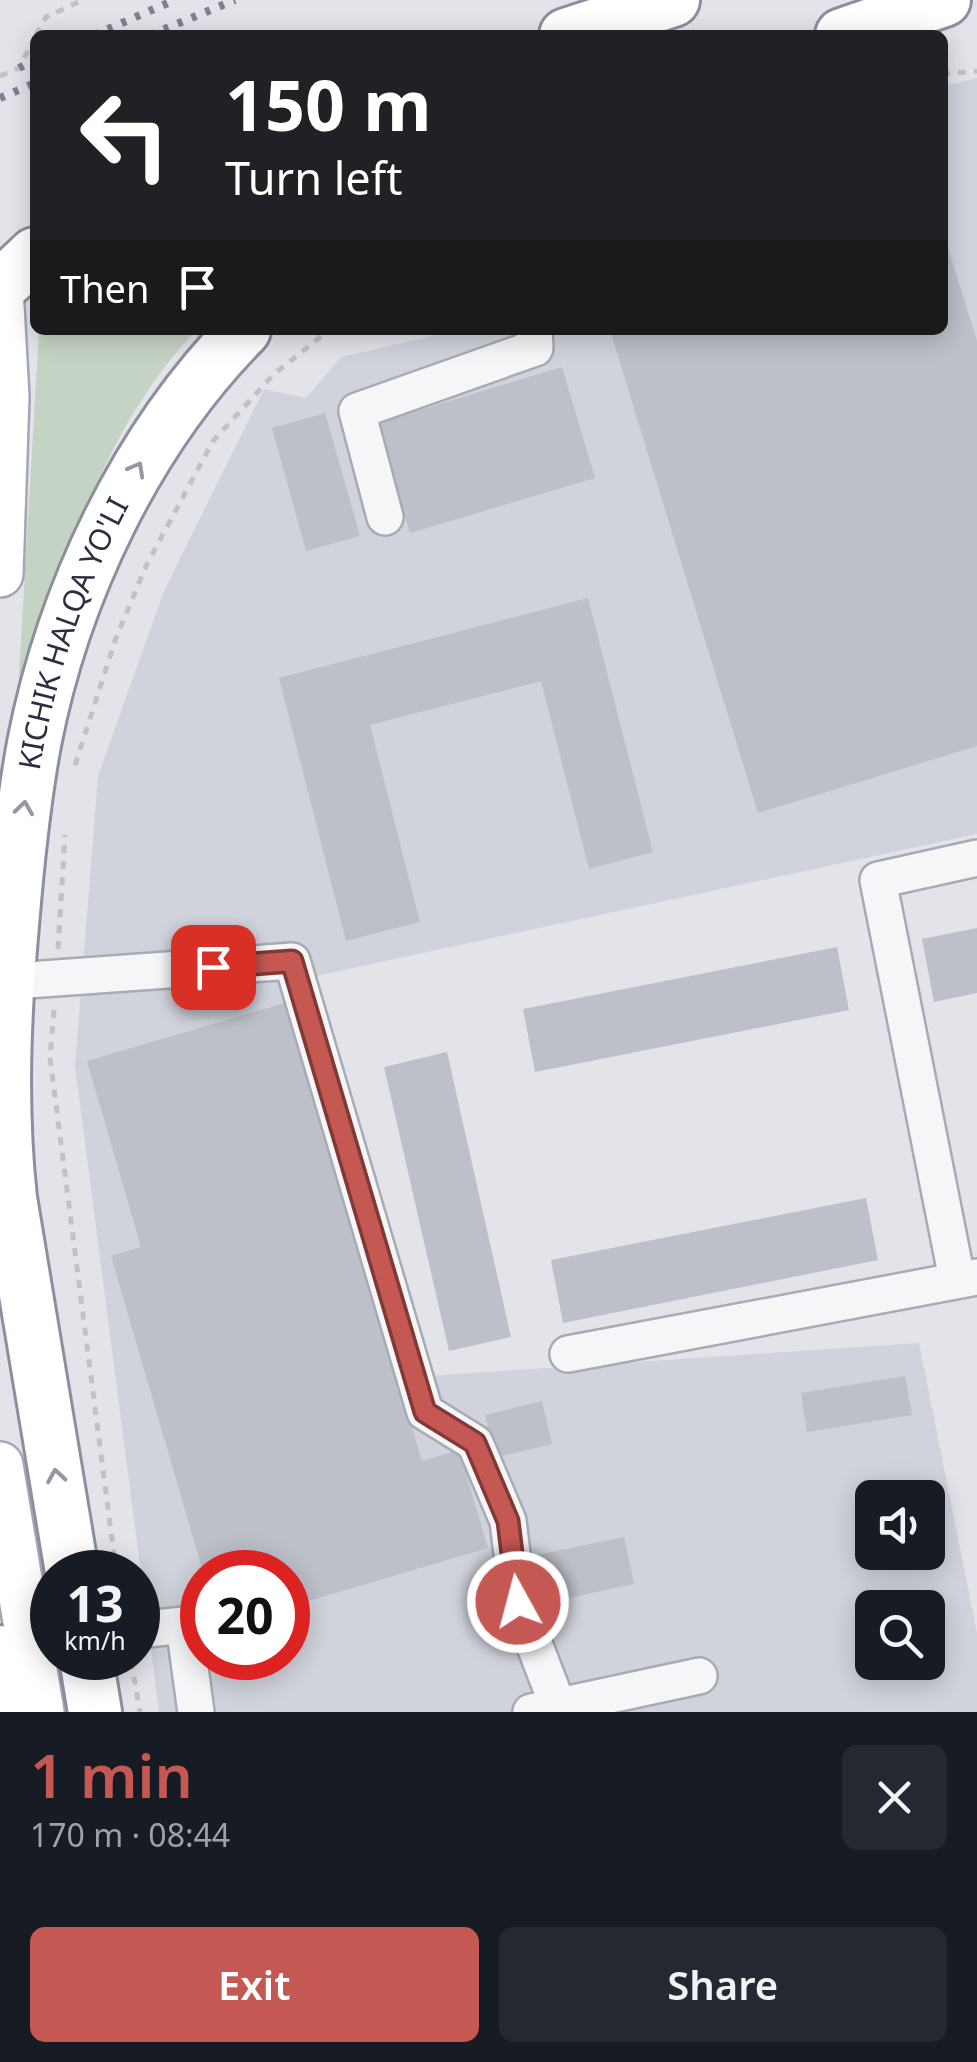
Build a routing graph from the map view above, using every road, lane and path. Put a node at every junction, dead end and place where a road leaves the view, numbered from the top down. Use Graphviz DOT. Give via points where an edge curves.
graph roads {
  1 [pos="82,0"];
  2 [pos="673,0"];
  3 [pos="944,0"];
  4 [pos="39,30"];
  5 [pos="581,30"];
  6 [pos="857,30"];
  7 [pos="30,47"];
  8 [pos="977,71"];
  9 [pos="948,73"];
  10 [pos="0,76"];
  11 [pos="30,259"];
  12 [pos="0,288"];
  13 [pos="239,335"];
  14 [pos="323,335"];
  15 [pos="534,335"];
  16 [pos="385,517"];
  17 [pos="0,574"];
  18 [pos="73,777"];
  19 [pos="66,822"];
  20 [pos="977,858"];
  21 [pos="21,981"];
  22 [pos="0,1086"];
  23 [pos="4,1150"];
  24 [pos="967,1278"];
  25 [pos="568,1354"];
  26 [pos="0,1465"];
  27 [pos="68,1550"];
  28 [pos="113,1550"];
  29 [pos="160,1628"];
  30 [pos="0,1652"];
  31 [pos="699,1676"];
  32 [pos="90,1680"];
  33 [pos="135,1680"];
  34 [pos="544,1709"];
  35 [pos="13,1712"];
  36 [pos="41,1712"];
  37 [pos="95,1712"];
  38 [pos="140,1712"];
  39 [pos="196,1712"];
  1 -- 4 [label="path" via="46,17"];
  2 -- 5 [label="highway"];
  3 -- 6 [label="highway"];
  7 -- 10 [label="path" via="19,68"];
  8 -- 9 [label="path"];
  11 -- 12 [label="highway"];
  12 -- 17 [label="main road" via="6,397"];
  21 -- 13 [label="highway, KICHIK HALQA YO'LI, one-way" via="17,863 45,696 74,606 148,449"];
  14 -- 18 [label="path" via="274,374 213,441 176,506 116,638"];
  15 -- 16 [label="lane" via="535,348 357,411"];
  19 -- 21 [label="path"];
  20 -- 24 [label="lane" via="878,880"];
  21 -- 23 [label="highway, KICHIK HALQA YO'LI"];
  21 -- 28 [label="path" via="50,1058"];
  21 -- 34 [label="lane" via="292,961 425,1412 475,1443 508,1521 518,1602"];
  22 -- 23 [label="main road"];
  27 -- 23 [label="highway, KICHIK HALQA YO'LI, one-way"];
  24 -- 25 [label="lane"];
  26 -- 36 [label="main road"];
  29 -- 39 [label="lane" via="184,1625"];
  30 -- 35 [label="highway"];
  31 -- 34 [label="lane"];
  32 -- 37 [label="highway"];
  33 -- 38 [label="path"];
}
